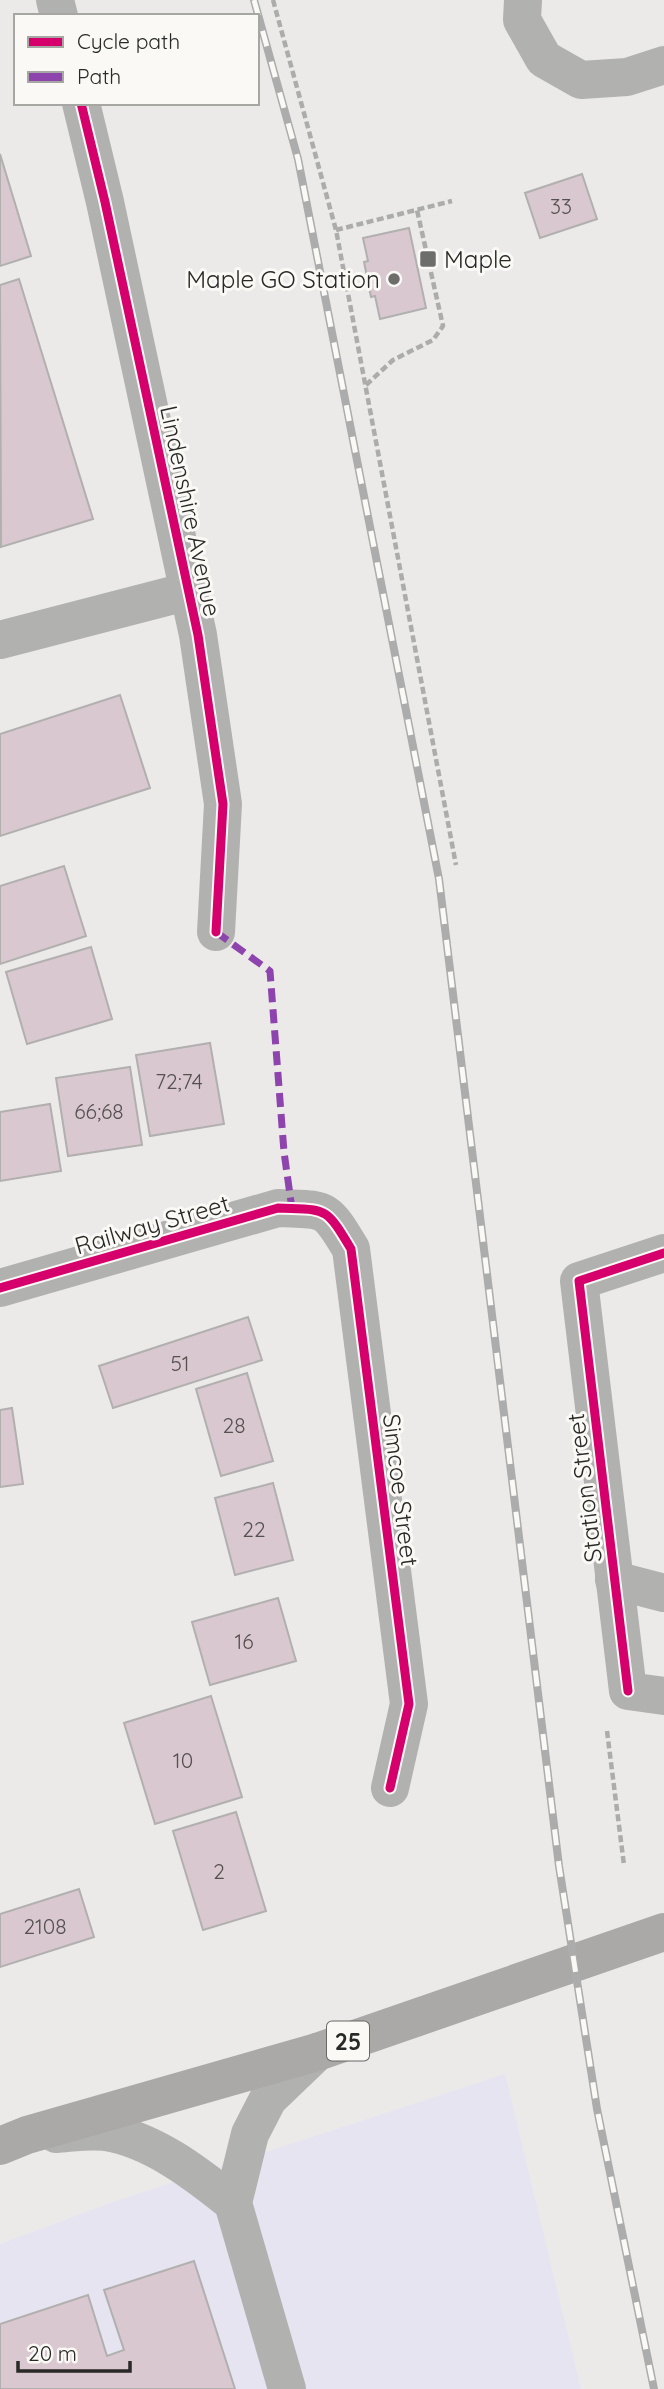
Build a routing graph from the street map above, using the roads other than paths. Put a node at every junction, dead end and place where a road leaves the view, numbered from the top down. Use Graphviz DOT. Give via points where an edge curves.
graph roads {
  1 [pos="523,0"];
  2 [pos="664,65"];
  3 [pos="81,105"];
  4 [pos="189,591"];
  5 [pos="0,640"];
  6 [pos="216,932"];
  7 [pos="317,1209"];
  8 [pos="664,1253"];
  9 [pos="0,1288"];
  10 [pos="614,1580"];
  11 [pos="664,1593"];
  12 [pos="646,1694"];
  13 [pos="390,1787"];
  14 [pos="664,1932"];
  15 [pos="317,2052"];
  16 [pos="14,2140"];
  17 [pos="233,2203"];
  18 [pos="287,2389"];
  1 -- 2 [label="street" via="522,20 544,59 581,80 627,76"];
  3 -- 4 [label="street, Lindenshire Avenue"];
  4 -- 5 [label="street"];
  4 -- 6 [label="street, Lindenshire Avenue" via="223,804"];
  7 -- 9 [label="street, Railway Street" via="278,1208"];
  7 -- 13 [label="street, Simcoe Street" via="334,1220 351,1249 409,1703"];
  8 -- 10 [label="street, Station Street" via="579,1281"];
  10 -- 11 [label="street"];
  10 -- 12 [label="street, Station Street"];
  14 -- 15 [label="main road, 25"];
  15 -- 16 [label="main road, 25"];
  15 -- 17 [label="street" via="268,2099 250,2134"];
  16 -- 17 [label="street" via="105,2132 151,2147"];
  17 -- 18 [label="street"];
}
